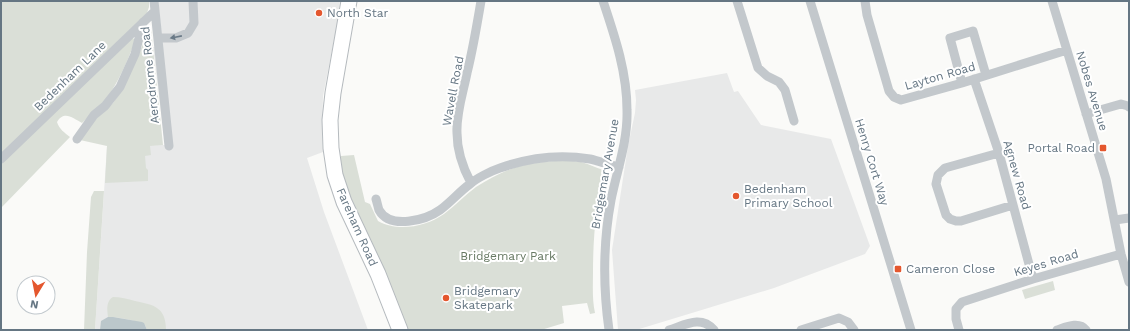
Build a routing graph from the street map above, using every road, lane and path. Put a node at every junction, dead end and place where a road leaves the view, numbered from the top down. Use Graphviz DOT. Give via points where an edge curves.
graph roads {
  1 [pos="154,1"];
  2 [pos="193,1"];
  3 [pos="349,1"];
  4 [pos="481,1"];
  5 [pos="603,1"];
  6 [pos="737,1"];
  7 [pos="810,1"];
  8 [pos="865,1"];
  9 [pos="1052,1"];
  10 [pos="155,11"];
  11 [pos="143,22"];
  12 [pos="158,38"];
  13 [pos="1067,50"];
  14 [pos="986,75"];
  15 [pos="974,79"];
  16 [pos="962,83"];
  17 [pos="1129,107"];
  18 [pos="1086,114"];
  19 [pos="794,121"];
  20 [pos="77,139"];
  21 [pos="169,146"];
  22 [pos="999,154"];
  23 [pos="1,159"];
  24 [pos="619,167"];
  25 [pos="471,183"];
  26 [pos="376,199"];
  27 [pos="1013,205"];
  28 [pos="1129,218"];
  29 [pos="1115,220"];
  30 [pos="1121,254"];
  31 [pos="1033,279"];
  32 [pos="1129,282"];
  33 [pos="400,330"];
  34 [pos="609,330"];
  35 [pos="669,330"];
  36 [pos="714,330"];
  37 [pos="801,330"];
  38 [pos="854,330"];
  39 [pos="911,330"];
  40 [pos="959,330"];
  41 [pos="1057,330"];
  42 [pos="1086,330"];
  1 -- 10 [label="street, Aerodrome Road"];
  2 -- 12 [label="street, one-way" via="194,23 188,33 176,38"];
  3 -- 33 [label="main road, Fareham Road" via="330,120 335,175 344,202 378,274"];
  4 -- 25 [label="street, Wavell Road" via="458,116 457,134 463,167"];
  5 -- 24 [label="street, Bridgemary Avenue" via="624,71 626,88 627,125"];
  6 -- 19 [label="street" via="758,68 779,82 785,90"];
  7 -- 39 [label="street, Henry Cort Way"];
  8 -- 16 [label="street, Layton Road" via="889,91 894,98 901,100"];
  9 -- 13 [label="street, Nobes Avenue"];
  10 -- 11 [label="street, Bedenham Lane"];
  10 -- 12 [label="street, Aerodrome Road"];
  11 -- 20 [label="street" via="135,54 120,87 94,115"];
  11 -- 23 [label="street, Bedenham Lane"];
  12 -- 21 [label="street, Aerodrome Road"];
  13 -- 14 [label="street, Layton Road"];
  13 -- 18 [label="street, Nobes Avenue"];
  14 -- 15 [label="street, Layton Road"];
  14 -- 16 [label="street" via="973,31 950,38"];
  15 -- 16 [label="street, Layton Road"];
  15 -- 22 [label="street, Agnew Road"];
  17 -- 18 [label="street" via="1121,104"];
  18 -- 29 [label="street, Nobes Avenue" via="1106,179"];
  22 -- 27 [label="street, Agnew Road"];
  22 -- 27 [label="street" via="945,168 938,175 936,184 946,215 956,221"];
  24 -- 25 [label="street" via="590,159 548,158 498,169"];
  24 -- 34 [label="street, Bridgemary Avenue" via="611,198 606,236 604,278"];
  25 -- 26 [label="street" via="439,211 422,219 406,222 385,216 380,211"];
  27 -- 31 [label="street, Agnew Road"];
  28 -- 29 [label="street"];
  29 -- 30 [label="street, Nobes Avenue"];
  30 -- 31 [label="street, Keyes Road"];
  30 -- 32 [label="street, Nobes Avenue"];
  31 -- 40 [label="street, Keyes Road" via="962,302 956,309"];
  35 -- 36 [label="street" via="698,321"];
  37 -- 38 [label="street" via="839,318 848,322"];
  41 -- 42 [label="street" via="1077,324 1084,326"];
}
